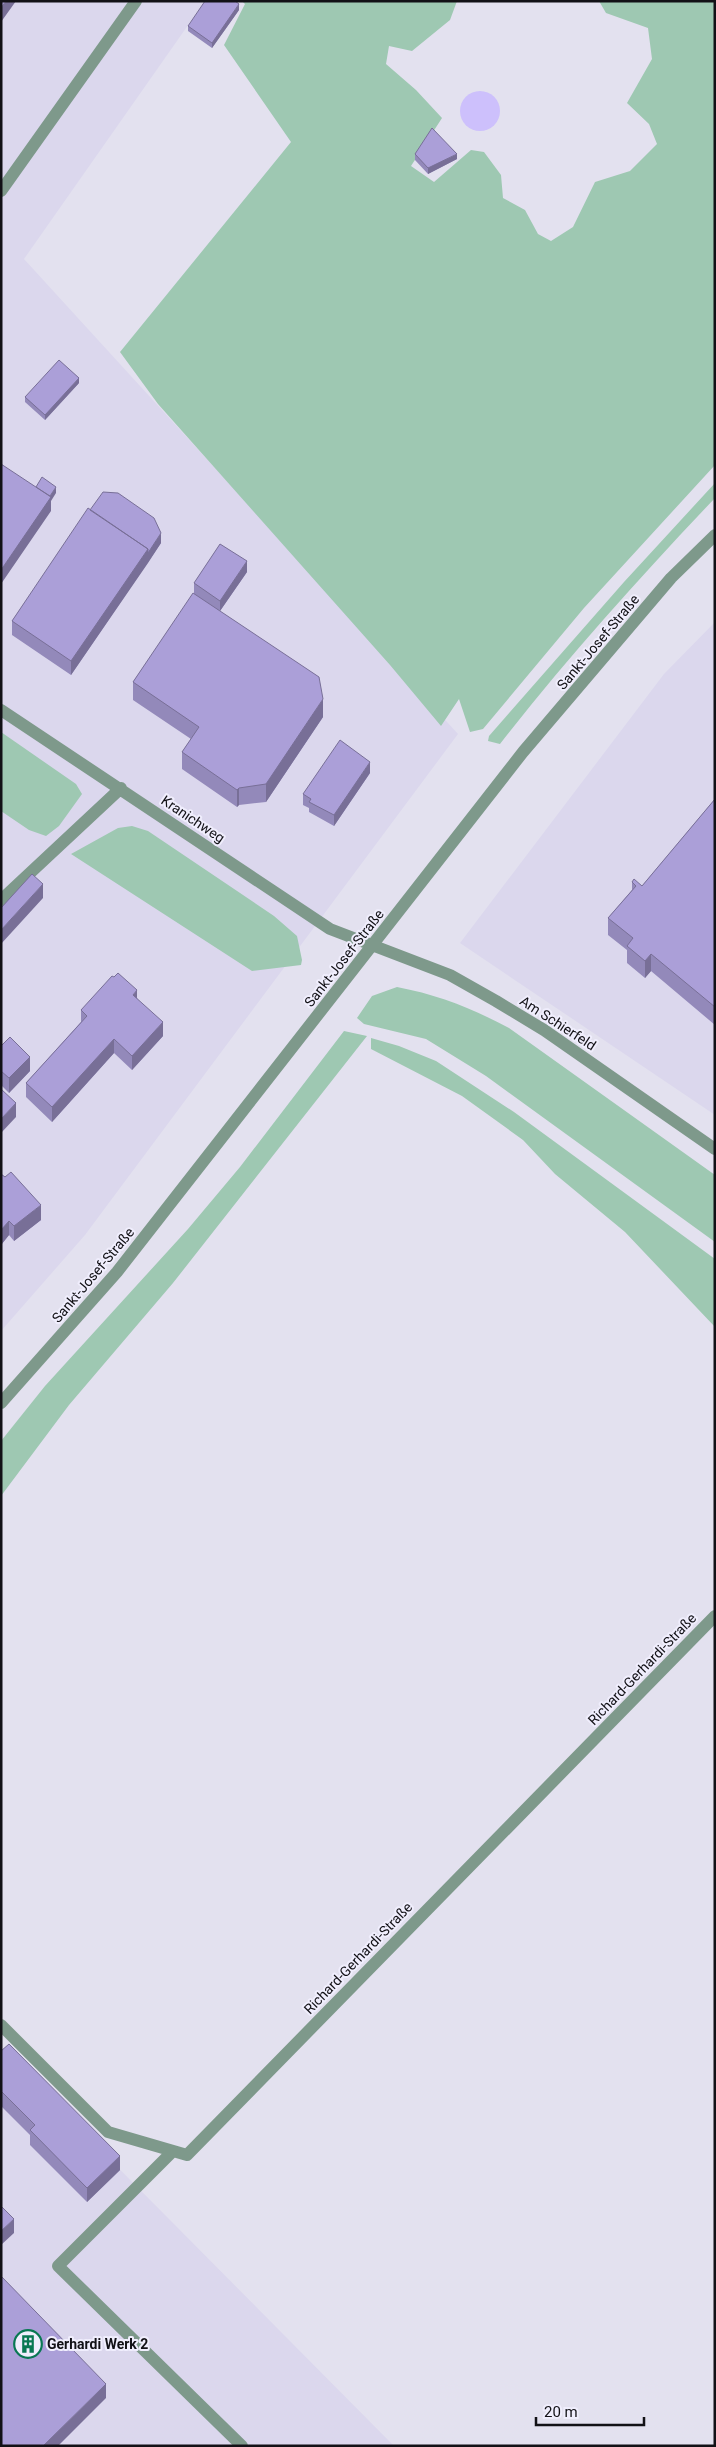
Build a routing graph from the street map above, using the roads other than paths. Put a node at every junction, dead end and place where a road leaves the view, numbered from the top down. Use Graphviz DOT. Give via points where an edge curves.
graph roads {
  1 [pos="136,1"];
  2 [pos="1,191"];
  3 [pos="715,536"];
  4 [pos="1,710"];
  5 [pos="120,788"];
  6 [pos="1,900"];
  7 [pos="372,947"];
  8 [pos="715,1148"];
  9 [pos="1,1403"];
  10 [pos="715,1616"];
  11 [pos="1,2025"];
  12 [pos="173,2151"];
  13 [pos="242,2446"];
  1 -- 2 [label="street"];
  3 -- 7 [label="street, Sankt-Josef-Straße" via="671,578 523,752"];
  4 -- 5 [label="street, Kranichweg"];
  5 -- 6 [label="street"];
  5 -- 7 [label="street, Kranichweg" via="330,929"];
  7 -- 8 [label="street, Am Schierfeld" via="450,974 544,1030"];
  7 -- 9 [label="street, Sankt-Josef-Straße" via="117,1272"];
  10 -- 12 [label="street, Richard-Gerhardi-Straße" via="187,2155"];
  11 -- 12 [label="street, Richard-Gerhardi-Straße" via="108,2132"];
  12 -- 13 [label="street" via="58,2266"];
}
